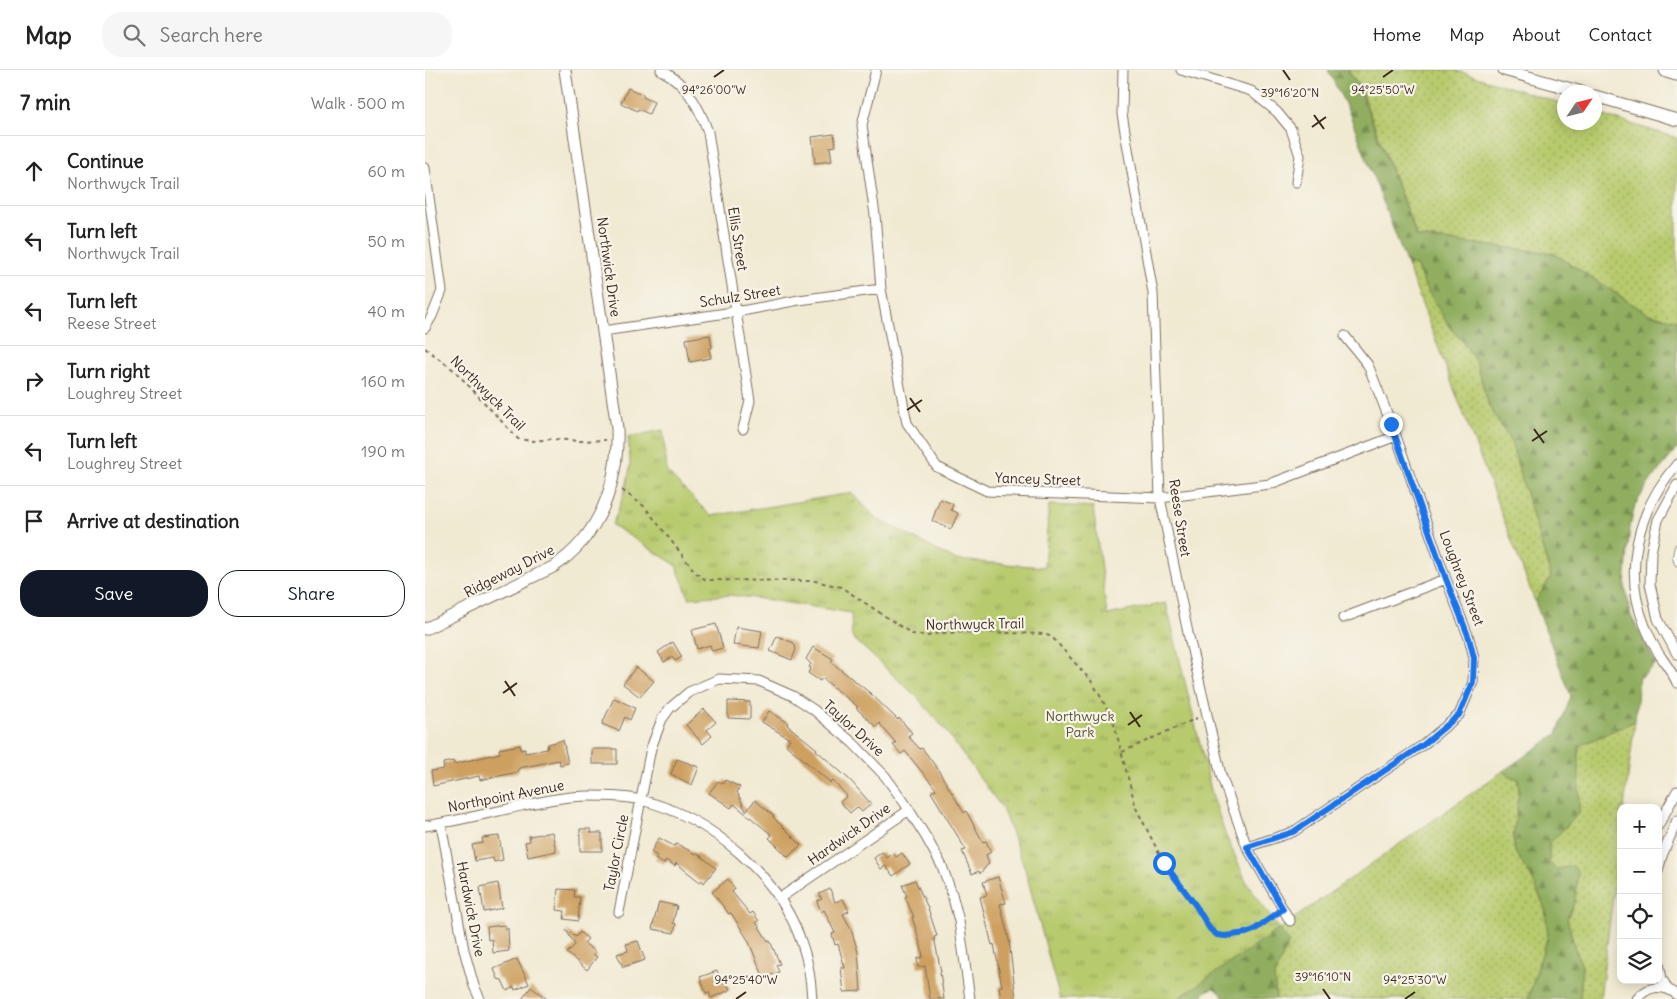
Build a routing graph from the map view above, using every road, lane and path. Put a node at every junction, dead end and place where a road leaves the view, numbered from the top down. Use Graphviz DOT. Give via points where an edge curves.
graph roads {
  1 [pos="565,70"];
  2 [pos="661,70"];
  3 [pos="876,70"];
  4 [pos="1123,70"];
  5 [pos="1181,70"];
  6 [pos="1504,70"];
  7 [pos="1667,70"];
  8 [pos="1677,73"];
  9 [pos="1557,85"];
  10 [pos="1602,98"];
  11 [pos="1677,120"];
  12 [pos="425,168"];
  13 [pos="1295,182"];
  14 [pos="881,290"];
  15 [pos="735,311"];
  16 [pos="425,328"];
  17 [pos="603,331"];
  18 [pos="1345,336"];
  19 [pos="425,348"];
  20 [pos="743,430"];
  21 [pos="1396,436"];
  22 [pos="601,440"];
  23 [pos="1677,464"];
  24 [pos="615,468"];
  25 [pos="1677,485"];
  26 [pos="622,490"];
  27 [pos="1160,498"];
  28 [pos="1677,547"];
  29 [pos="1677,563"];
  30 [pos="1446,579"];
  31 [pos="1343,618"];
  32 [pos="425,629"];
  33 [pos="1677,654"];
  34 [pos="1677,683"];
  35 [pos="1198,717"];
  36 [pos="1122,752"];
  37 [pos="1677,791"];
  38 [pos="641,800"];
  39 [pos="909,810"];
  40 [pos="1662,819"];
  41 [pos="1677,820"];
  42 [pos="441,824"];
  43 [pos="425,826"];
  44 [pos="1247,847"];
  45 [pos="1662,856"];
  46 [pos="780,898"];
  47 [pos="1283,909"];
  48 [pos="619,912"];
  49 [pos="1290,921"];
  50 [pos="1662,979"];
  51 [pos="1646,984"];
  52 [pos="1667,988"];
  53 [pos="1645,991"];
  54 [pos="1677,995"];
  55 [pos="480,999"];
  56 [pos="812,999"];
  57 [pos="969,999"];
  58 [pos="1637,999"];
  1 -- 17 [label="street, Northwick Drive"];
  2 -- 15 [label="street, Ellis Street" via="693,98 708,132"];
  3 -- 14 [label="street, Yancey Street" via="862,125 875,215"];
  4 -- 27 [label="street, Reese Street" via="1122,114 1153,293"];
  5 -- 13 [label="street" via="1251,91 1277,112 1291,130 1300,156"];
  6 -- 9 [label="street"];
  7 -- 8 [label="highway"];
  10 -- 11 [label="street"];
  12 -- 16 [label="street" via="442,291"];
  14 -- 15 [label="street, Schulz Street"];
  14 -- 27 [label="street, Yancey Street" via="907,423 937,467 987,490"];
  15 -- 17 [label="street, Schulz Street"];
  15 -- 20 [label="street, Ellis Street" via="750,401"];
  17 -- 24 [label="street, Northwick Drive" via="617,428"];
  18 -- 21 [label="street, Loughrey Street" via="1368,365"];
  19 -- 22 [label="path, Northwyck Trail" via="455,371 518,439"];
  21 -- 27 [label="street, Yancey Street" via="1270,484"];
  21 -- 30 [label="street, Loughrey Street"];
  23 -- 34 [label="street" via="1646,512 1635,547 1635,586 1644,624"];
  24 -- 32 [label="street, Ridgeway Drive" via="593,527 565,560"];
  25 -- 33 [label="street" via="1658,520 1651,552 1650,584 1658,619"];
  26 -- 36 [label="path, Northwyck Trail" via="645,508 705,580 815,580 841,587 912,634 928,636 974,632 1052,637 1092,682 1114,724"];
  27 -- 44 [label="street, Reese Street" via="1221,775"];
  28 -- 29 [label="lane"];
  30 -- 31 [label="street"];
  30 -- 44 [label="street, Loughrey Street" via="1474,658 1473,682 1459,715 1423,745 1293,832"];
  35 -- 36 [label="path"];
  36 -- 47 [label="path, Northwyck Trail" via="1135,808 1164,863 1210,929 1225,936 1246,933"];
  37 -- 40 [label="street"];
  38 -- 39 [label="street, Taylor Drive" via="651,748 670,708 689,692 719,679 759,681 793,696 814,710 885,776"];
  38 -- 42 [label="street, Northpoint Avenue" via="614,796 560,798"];
  38 -- 46 [label="street, Northpoint Avenue" via="695,821 721,838 747,860"];
  38 -- 48 [label="street, Taylor Circle"];
  39 -- 46 [label="street, Hardwick Drive"];
  39 -- 57 [label="street, Taylor Drive" via="942,866 952,894 959,921"];
  41 -- 45 [label="street"];
  42 -- 43 [label="street, Northpoint Avenue"];
  42 -- 55 [label="street, Hardwick Drive" via="465,950"];
  44 -- 47 [label="street, Reese Street"];
  46 -- 56 [label="street, Northpoint Avenue" via="803,946 811,977"];
  47 -- 49 [label="street, Reese Street"];
  50 -- 52 [label="street"];
  51 -- 53 [label="street"];
  52 -- 53 [label="street"];
  52 -- 54 [label="street"];
  53 -- 58 [label="street"];
}
